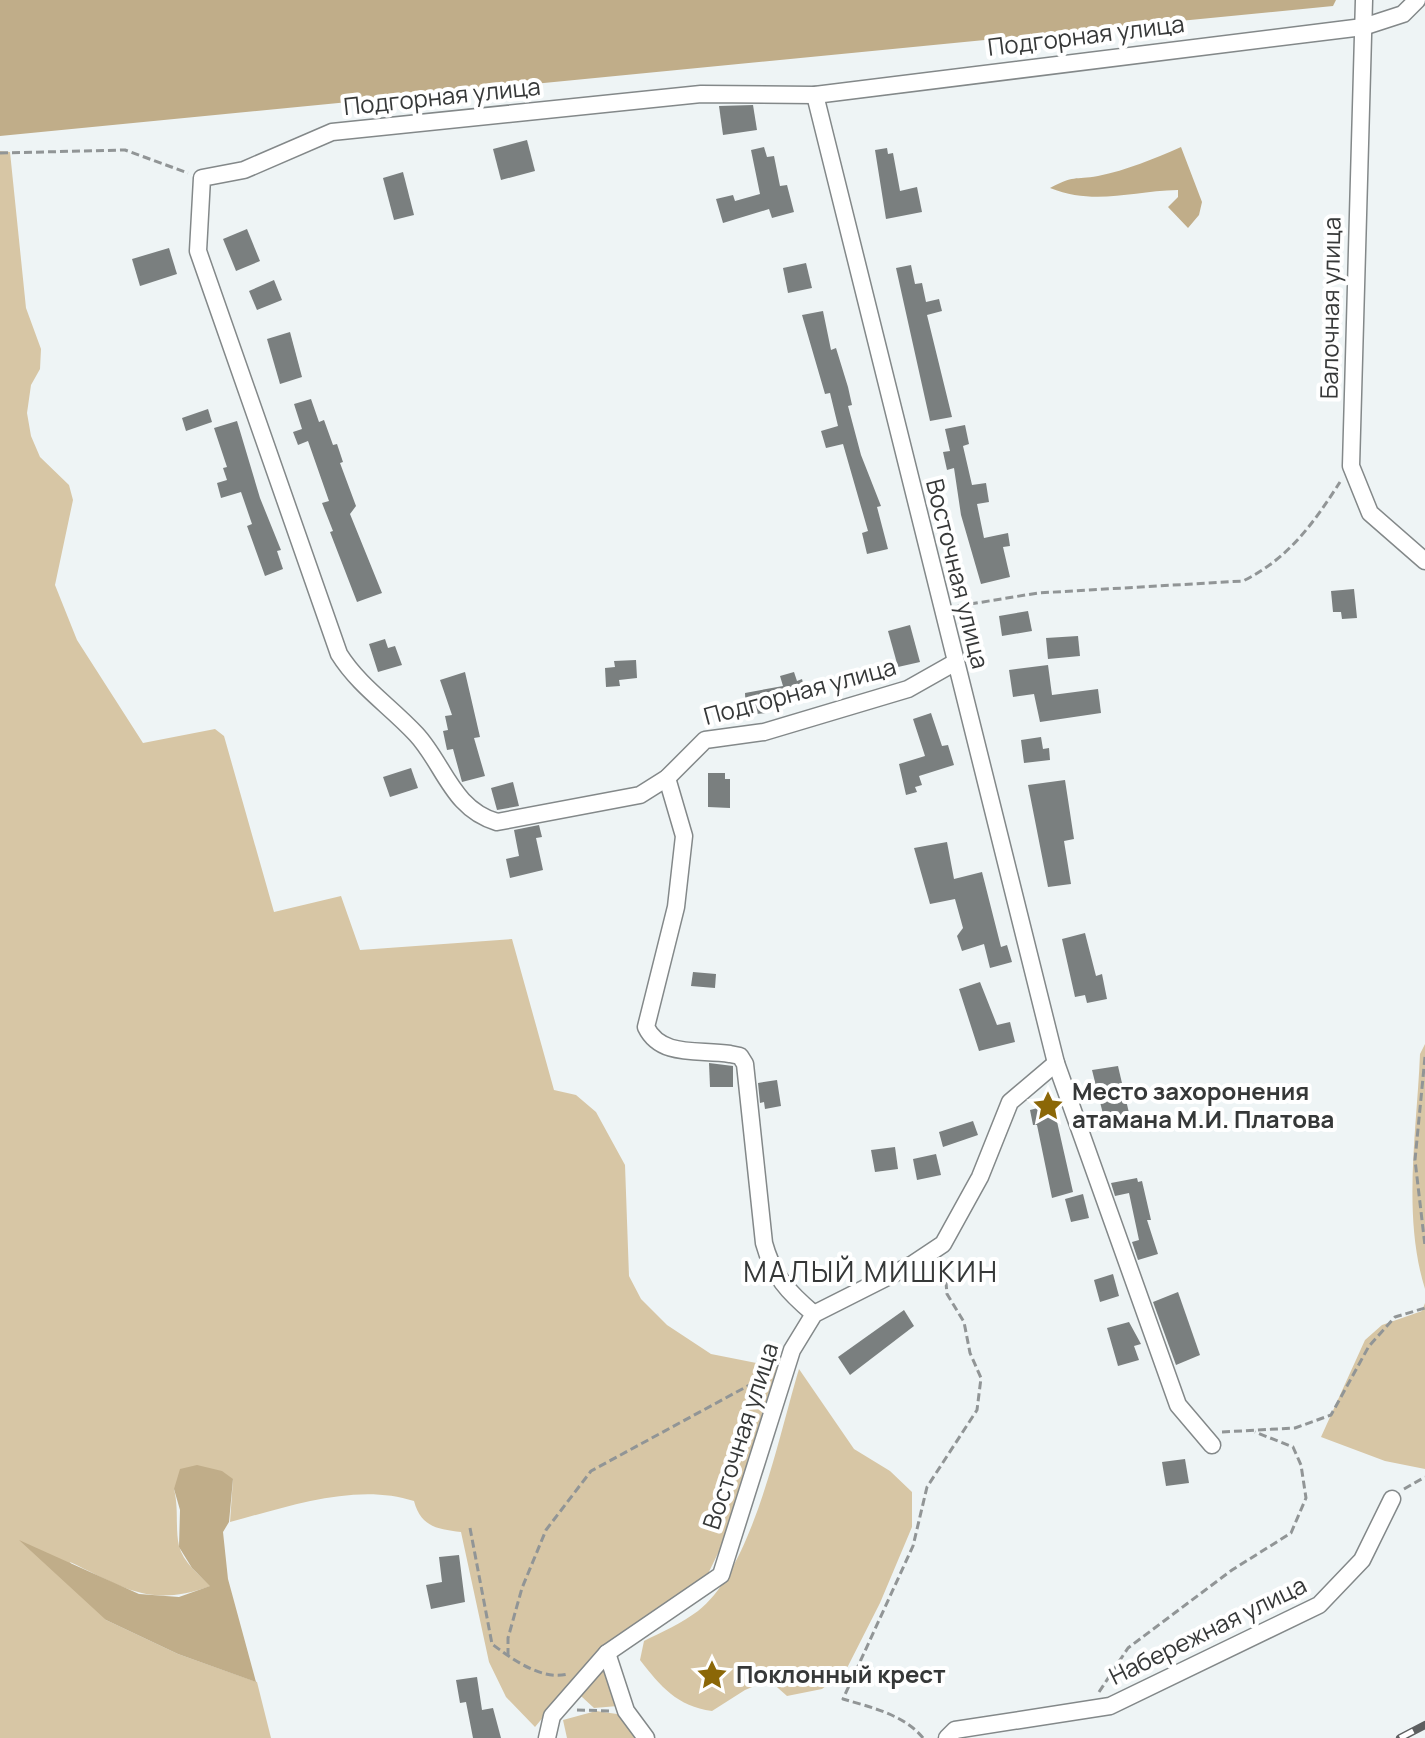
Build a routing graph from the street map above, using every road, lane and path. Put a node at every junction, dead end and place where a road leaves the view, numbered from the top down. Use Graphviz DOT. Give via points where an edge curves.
graph roads {
  1 [pos="1364,0"];
  2 [pos="1417,0"];
  3 [pos="1363,27"];
  4 [pos="815,95"];
  5 [pos="0,153"];
  6 [pos="202,178"];
  7 [pos="1351,466"];
  8 [pos="1425,561"];
  9 [pos="940,609"];
  10 [pos="954,663"];
  11 [pos="667,778"];
  12 [pos="1425,1057"];
  13 [pos="1056,1063"];
  14 [pos="943,1244"];
  15 [pos="1425,1246"];
  16 [pos="1425,1308"];
  17 [pos="814,1314"];
  18 [pos="787,1364"];
  19 [pos="1199,1432"];
  20 [pos="1255,1432"];
  21 [pos="1212,1445"];
  22 [pos="1425,1477"];
  23 [pos="1392,1499"];
  24 [pos="470,1528"];
  25 [pos="607,1653"];
  26 [pos="508,1656"];
  27 [pos="595,1667"];
  28 [pos="626,1711"];
  29 [pos="1079,1711"];
  30 [pos="555,1712"];
  31 [pos="547,1738"];
  32 [pos="646,1738"];
  33 [pos="923,1738"];
  34 [pos="947,1738"];
  1 -- 3 [label="street, Балочная улица"];
  2 -- 3 [label="street, Подгорная улица" via="1403,14"];
  3 -- 4 [label="street, Подгорная улица"];
  3 -- 7 [label="street, Балочная улица"];
  4 -- 6 [label="street, Подгорная улица" via="701,94 332,132 244,170"];
  4 -- 9 [label="street, Восточная улица"];
  5 -- 6 [label="path" via="125,150"];
  6 -- 11 [label="street, Подгорная улица" via="198,251 339,654 355,679 419,737 439,772 481,817 497,822 605,805 640,795"];
  7 -- 8 [label="street, Балочная улица" via="1370,513"];
  7 -- 9 [label="path" via="1309,529 1268,568 1243,581 1038,593"];
  9 -- 10 [label="street, Восточная улица"];
  10 -- 11 [label="street, Подгорная улица" via="908,689 764,732 705,740"];
  10 -- 13 [label="street, Восточная улица"];
  11 -- 17 [label="street" via="684,836 676,907 646,1027 664,1048 730,1054 745,1064 771,1271"];
  12 -- 15 [label="path" via="1415,1160"];
  13 -- 14 [label="street" via="1010,1102 980,1177"];
  13 -- 19 [label="street, Восточная улица" via="1178,1405"];
  14 -- 17 [label="street"];
  14 -- 33 [label="path" via="947,1294 964,1322 981,1378 977,1410 927,1487 913,1546 843,1699 881,1711"];
  16 -- 20 [label="path" via="1395,1317 1369,1346 1331,1415 1295,1428"];
  17 -- 18 [label="street, Восточная улица"];
  18 -- 25 [label="street, Восточная улица" via="721,1575"];
  18 -- 26 [label="path" via="591,1471 546,1530 522,1588"];
  19 -- 20 [label="path"];
  19 -- 21 [label="street, Восточная улица"];
  20 -- 29 [label="path" via="1293,1447 1301,1465 1306,1498 1291,1533 1128,1648 1097,1696"];
  22 -- 23 [label="path"];
  23 -- 29 [label="street, Набережная улица" via="1362,1560 1319,1605 1110,1706"];
  24 -- 26 [label="path" via="492,1644"];
  25 -- 27 [label="street, Восточная улица"];
  25 -- 28 [label="street"];
  26 -- 27 [label="path" via="559,1676"];
  27 -- 30 [label="street, Восточная улица"];
  28 -- 30 [label="path"];
  28 -- 32 [label="street"];
  29 -- 34 [label="street, Набережная улица" via="955,1730"];
  30 -- 31 [label="street"];
}
